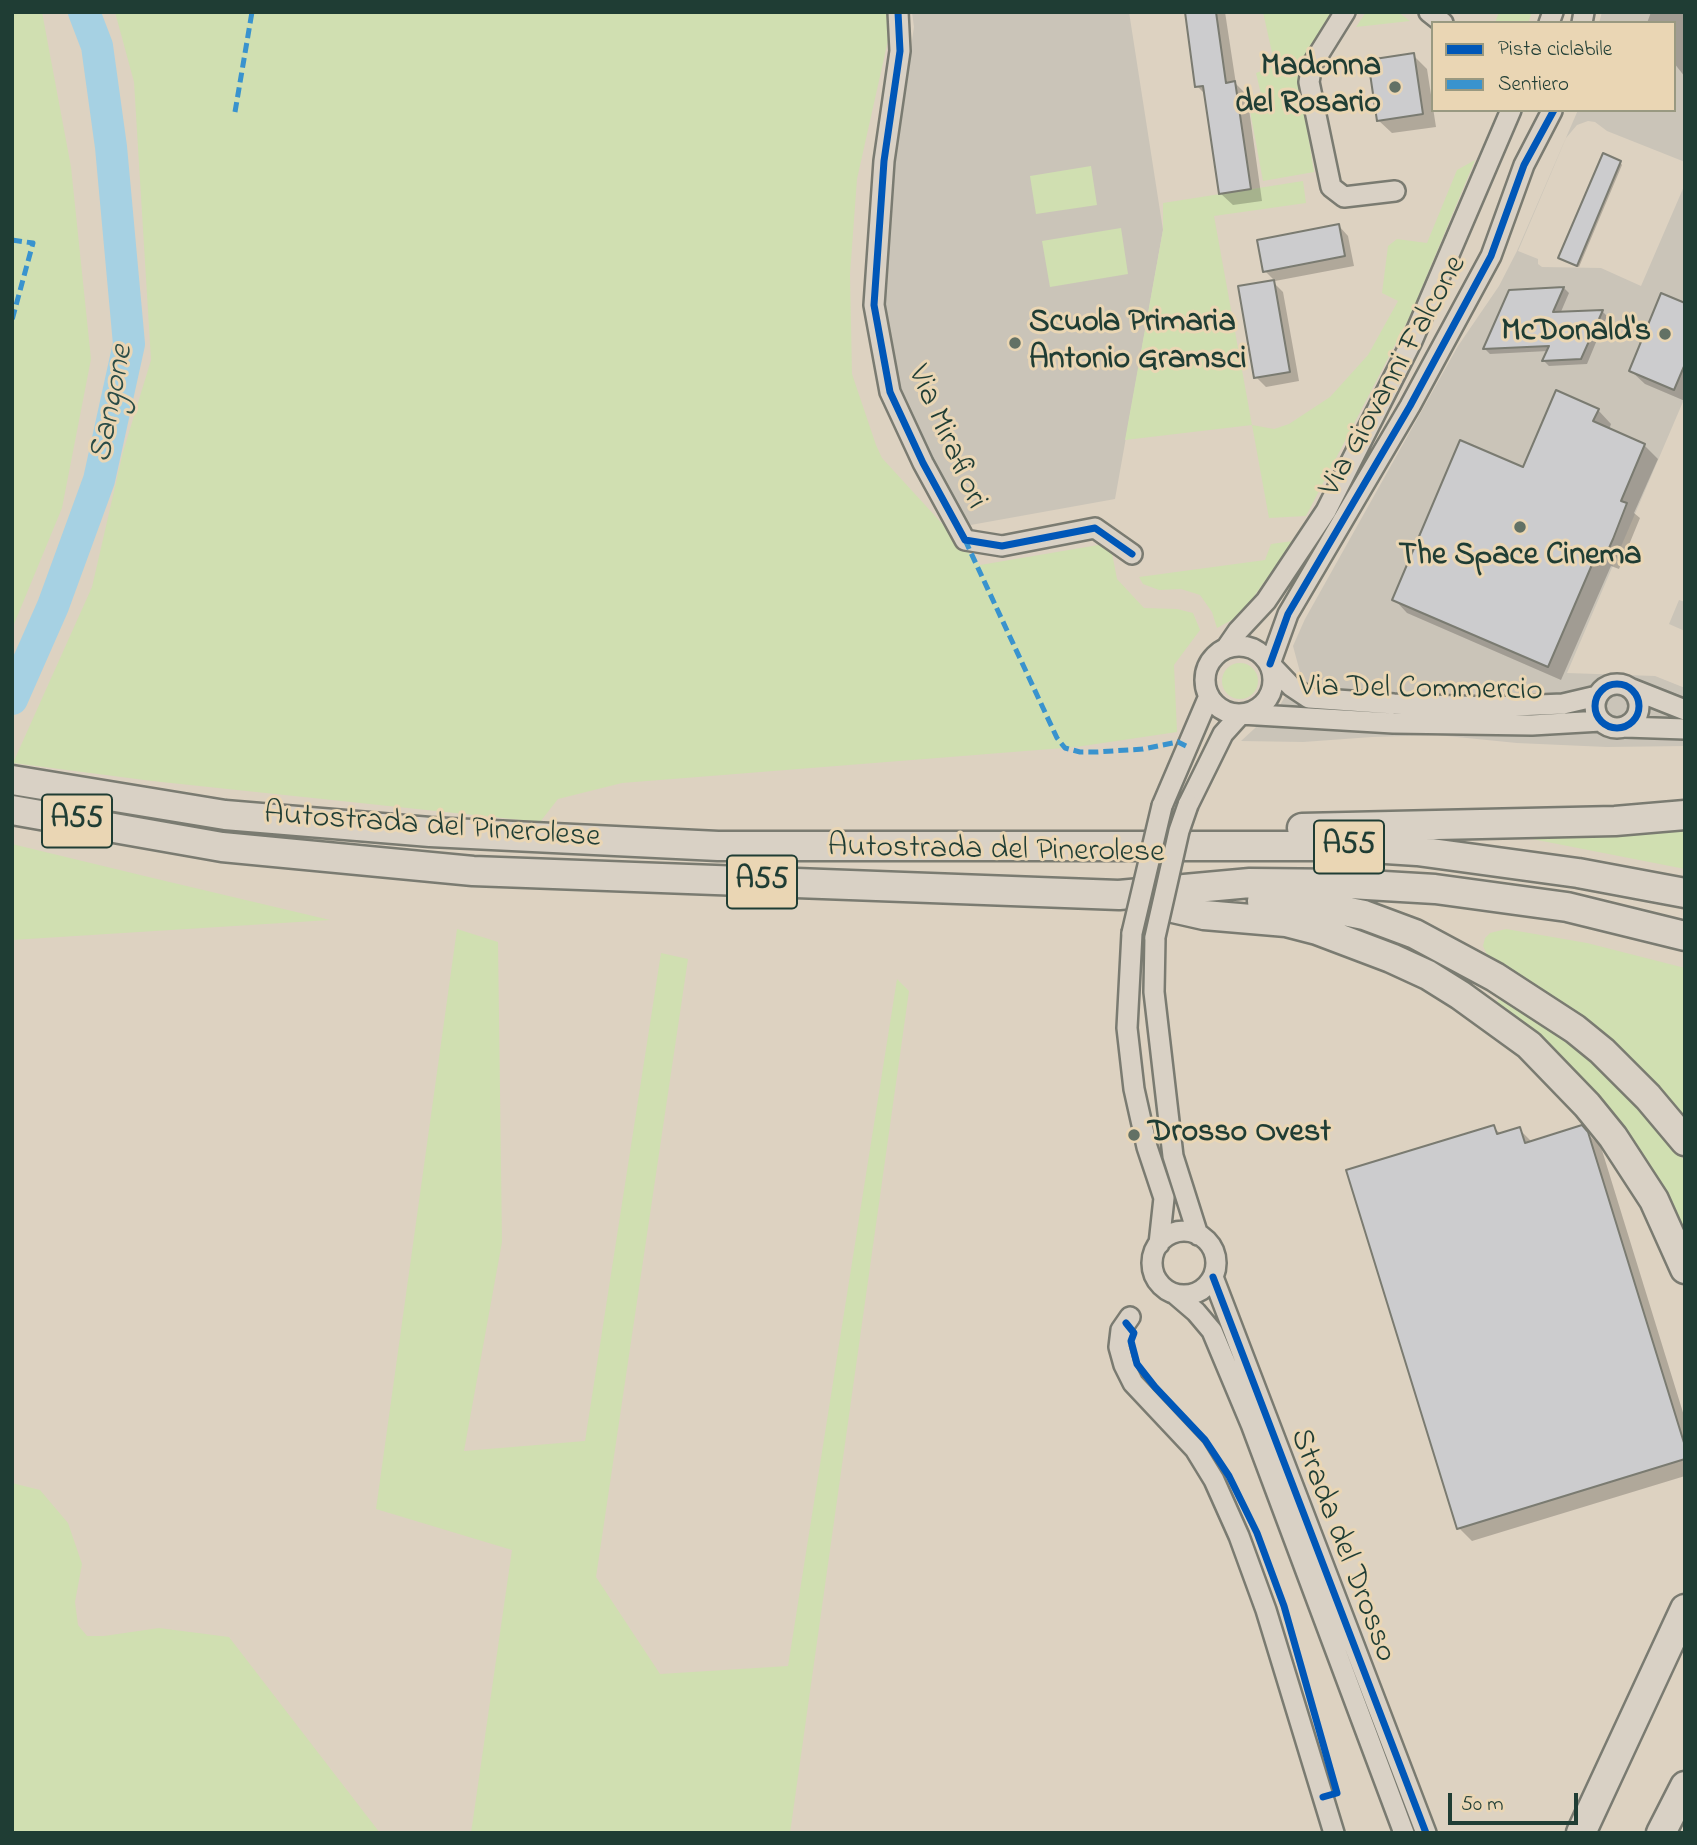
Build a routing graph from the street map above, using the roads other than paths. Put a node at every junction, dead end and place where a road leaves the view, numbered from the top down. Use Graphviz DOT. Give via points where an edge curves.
graph roads {
  1 [pos="898,12"];
  2 [pos="1345,12"];
  3 [pos="1510,112"];
  4 [pos="1552,112"];
  5 [pos="1395,191"];
  6 [pos="1132,554"];
  7 [pos="1227,647"];
  8 [pos="1270,664"];
  9 [pos="1632,689"];
  10 [pos="1209,696"];
  11 [pos="1597,696"];
  12 [pos="1680,708"];
  13 [pos="1241,715"];
  14 [pos="1601,722"];
  15 [pos="1625,727"];
  16 [pos="1685,729"];
  17 [pos="12,780"];
  18 [pos="12,810"];
  19 [pos="1685,815"];
  20 [pos="1009,845"];
  21 [pos="1685,893"];
  22 [pos="1119,895"];
  23 [pos="1685,936"];
  24 [pos="1685,1141"];
  25 [pos="1198,1235"];
  26 [pos="1159,1244"];
  27 [pos="1685,1269"];
  28 [pos="1213,1277"];
  29 [pos="1175,1294"];
  30 [pos="1130,1317"];
  31 [pos="1685,1609"];
  32 [pos="1685,1786"];
  33 [pos="1423,1827"];
  34 [pos="1334,1833"];
  35 [pos="1404,1833"];
  36 [pos="1581,1833"];
  37 [pos="1661,1833"];
  1 -- 6 [label="street, Via Mirafiori" via="900,51 884,161 874,305 890,392 965,540 1002,546 1095,528"];
  2 -- 5 [label="street" via="1312,65 1309,82 1331,187 1344,197"];
  3 -- 7 [label="street, Via Giovanni Falcone" via="1412,341 1326,511 1266,601"];
  4 -- 8 [label="street, Via Giovanni Falcone" via="1524,165 1491,256 1410,406 1288,614"];
  7 -- 8 [label="street" via="1252,648"];
  7 -- 10 [label="street, Via Giovanni Falcone" via="1206,671"];
  8 -- 11 [label="street, Via Del Commercio" via="1309,698 1503,707 1563,704"];
  8 -- 13 [label="street, Via Giovanni Falcone" via="1274,676 1268,699"];
  9 -- 11 [label="street" via="1614,683"];
  9 -- 12 [label="street"];
  9 -- 15 [label="street" via="1639,710"];
  10 -- 13 [label="street" via="1222,710"];
  10 -- 26 [label="street, bridge" via="1162,806 1132,933 1127,1028 1139,1112 1164,1198"];
  11 -- 14 [label="street" via="1594,706"];
  13 -- 14 [label="street, Via Del Commercio" via="1393,723"];
  13 -- 25 [label="street, bridge" via="1223,734 1188,805 1155,937 1154,992 1173,1157"];
  14 -- 15 [label="street"];
  15 -- 16 [label="street"];
  17 -- 20 [label="highway, Autostrada del Pinerolese / A55" via="225,815 430,832 718,846"];
  18 -- 22 [label="highway, Autostrada del Pinerolese / A55" via="222,847 473,871"];
  19 -- 20 [label="highway" via="1212,832"];
  20 -- 21 [label="highway, Autostrada del Pinerolese / A55" via="1339,846 1417,851"];
  22 -- 23 [label="highway, Autostrada del Pinerolese / A55" via="1250,883 1435,889 1567,907"];
  22 -- 24 [label="highway" via="1309,904 1364,915 1415,934 1495,977 1575,1029 1648,1097"];
  22 -- 27 [label="highway" via="1204,915 1286,922 1317,930 1391,958 1460,995 1529,1045 1587,1105 1654,1200"];
  25 -- 26 [label="street" via="1180,1232"];
  25 -- 28 [label="street" via="1212,1248"];
  26 -- 29 [label="street" via="1152,1259 1155,1276"];
  28 -- 29 [label="street" via="1201,1291"];
  28 -- 33 [label="street, Strada del Drosso"];
  29 -- 35 [label="street, Strada del Drosso" via="1212,1331"];
  30 -- 34 [label="street" via="1121,1330 1124,1365 1133,1383 1195,1449 1219,1491 1266,1610"];
  31 -- 36 [label="highway"];
  32 -- 37 [label="highway"];
}
